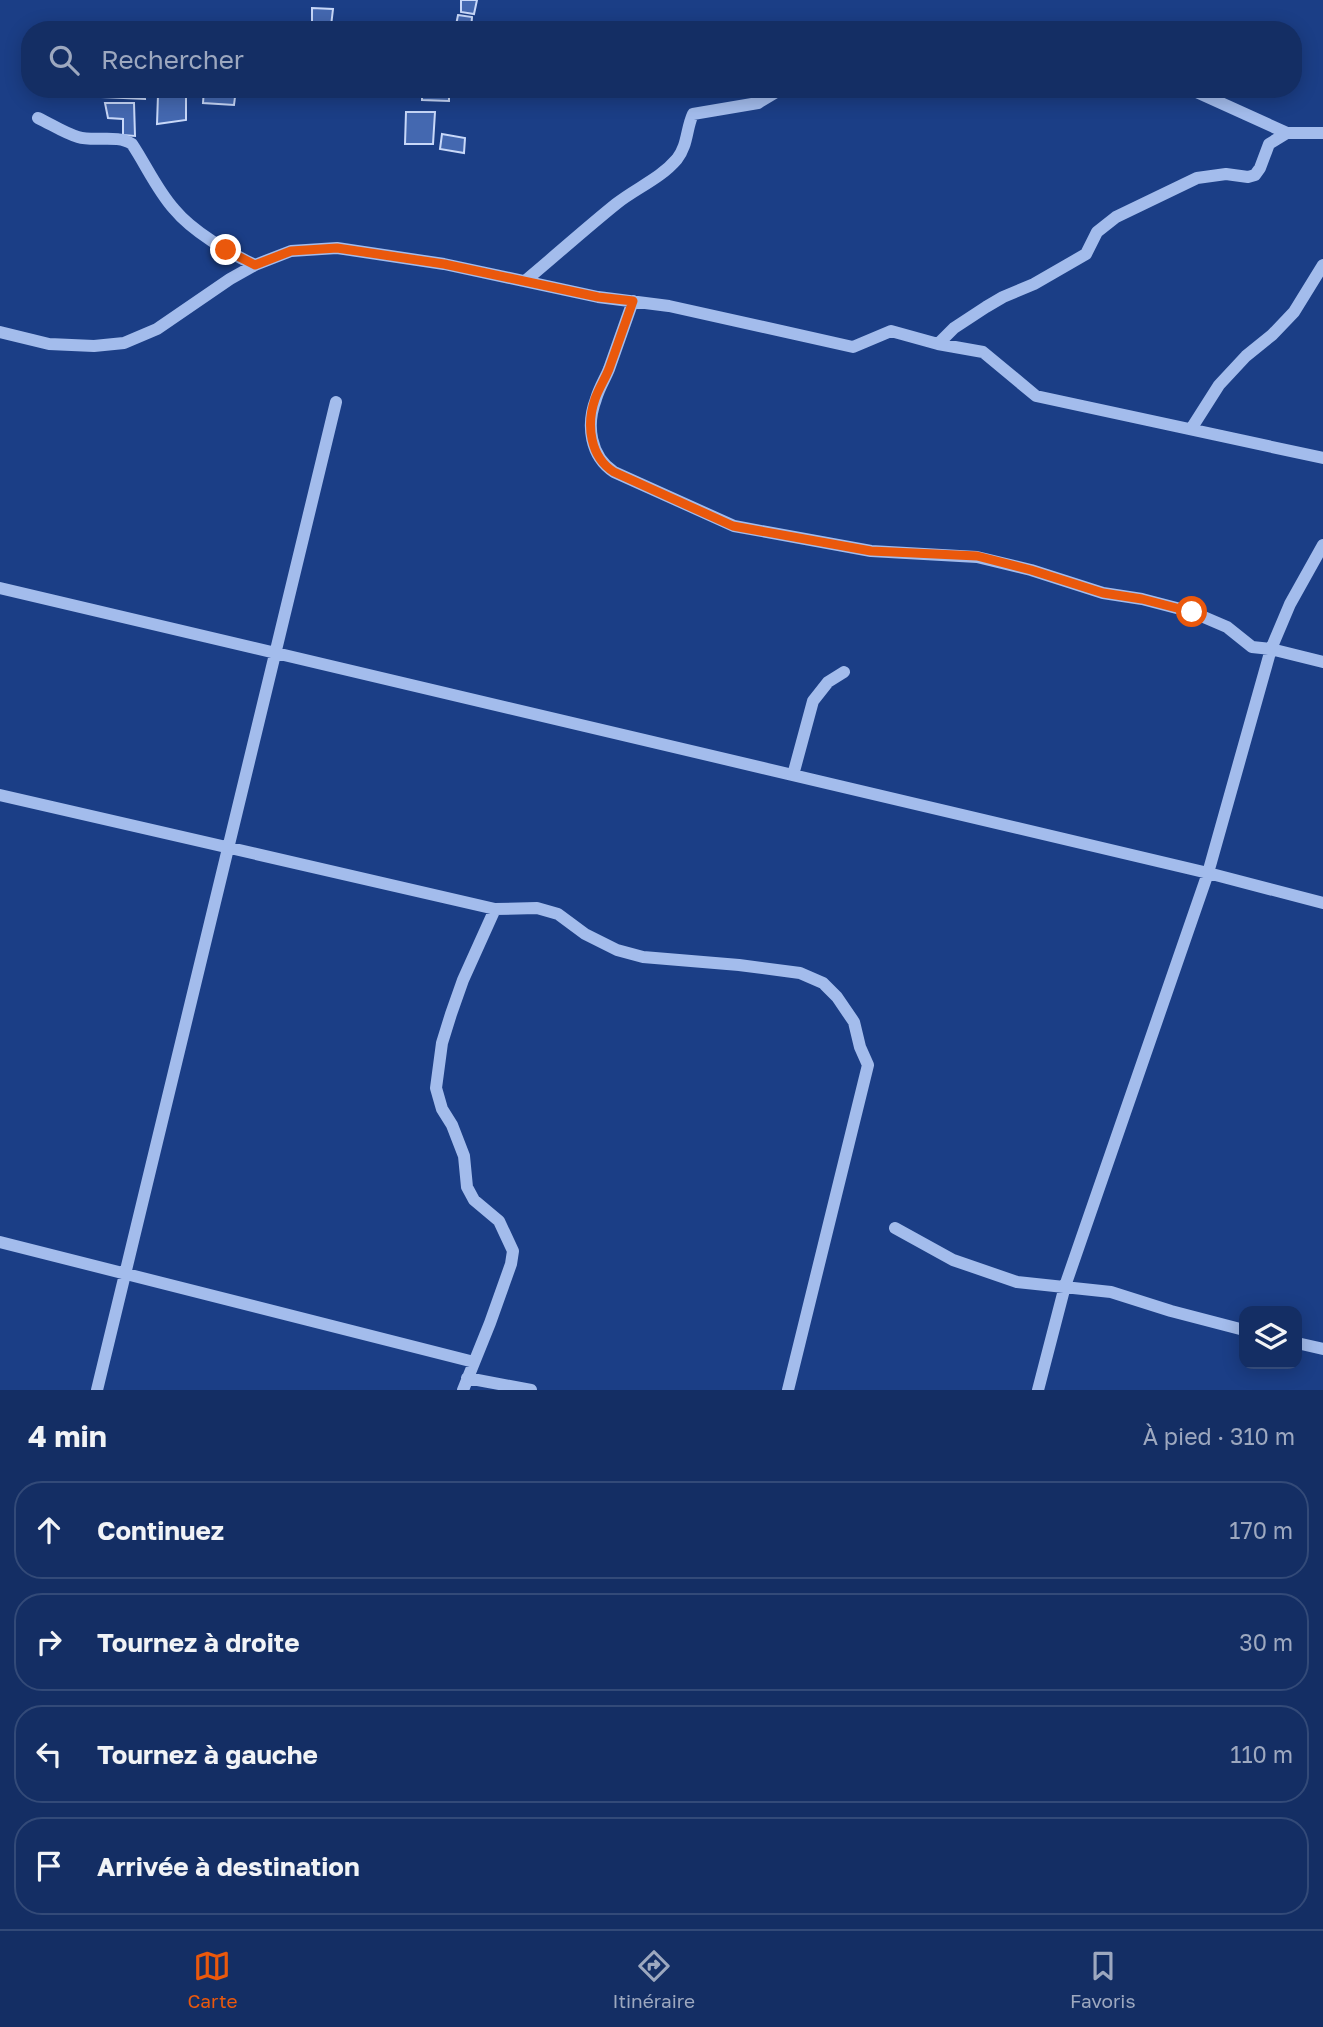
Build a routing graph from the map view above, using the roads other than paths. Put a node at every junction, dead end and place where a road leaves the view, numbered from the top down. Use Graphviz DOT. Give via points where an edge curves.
graph roads {
  1 [pos="766,98"];
  2 [pos="1210,98"];
  3 [pos="38,118"];
  4 [pos="1287,133"];
  5 [pos="1323,133"];
  6 [pos="255,265"];
  7 [pos="1323,265"];
  8 [pos="525,281"];
  9 [pos="633,301"];
  10 [pos="0,332"];
  11 [pos="938,344"];
  12 [pos="336,402"];
  13 [pos="1191,429"];
  14 [pos="1323,458"];
  15 [pos="1323,545"];
  16 [pos="0,588"];
  17 [pos="1271,649"];
  18 [pos="276,653"];
  19 [pos="1323,662"];
  20 [pos="844,672"];
  21 [pos="793,775"];
  22 [pos="0,795"];
  23 [pos="229,848"];
  24 [pos="1208,873"];
  25 [pos="1323,903"];
  26 [pos="495,909"];
  27 [pos="895,1228"];
  28 [pos="0,1242"];
  29 [pos="125,1274"];
  30 [pos="1065,1286"];
  31 [pos="1239,1329"];
  32 [pos="1302,1344"];
  33 [pos="1323,1349"];
  34 [pos="474,1362"];
  35 [pos="465,1384"];
  36 [pos="97,1390"];
  37 [pos="531,1390"];
  38 [pos="788,1390"];
  39 [pos="1038,1390"];
  1 -- 8 [label="street" via="693,114 678,158"];
  2 -- 4 [label="street"];
  3 -- 6 [label="street" via="76,137 132,144 174,209 226,250"];
  4 -- 5 [label="street"];
  4 -- 11 [label="street" via="1269,145 1255,175 1197,178 1116,217 1097,232 1081,258 986,307"];
  6 -- 8 [label="street" via="291,251 337,248"];
  6 -- 10 [label="street" via="157,329 124,343 49,344"];
  7 -- 13 [label="street" via="1294,312 1219,385"];
  8 -- 9 [label="street"];
  9 -- 11 [label="street" via="853,347 891,331"];
  9 -- 17 [label="street" via="590,424 600,460 614,472 733,526 871,551 977,556 1103,593 1192,612 1227,626 1252,647"];
  11 -- 13 [label="street" via="983,352 1036,396"];
  12 -- 18 [label="street"];
  13 -- 14 [label="street"];
  15 -- 17 [label="street"];
  16 -- 18 [label="street"];
  17 -- 19 [label="street"];
  17 -- 24 [label="street"];
  18 -- 21 [label="street"];
  18 -- 23 [label="street"];
  20 -- 21 [label="street" via="828,682 813,701"];
  21 -- 24 [label="street"];
  22 -- 23 [label="street"];
  23 -- 26 [label="street"];
  23 -- 29 [label="street"];
  24 -- 25 [label="street"];
  24 -- 30 [label="street"];
  26 -- 34 [label="street" via="451,1014 436,1088 464,1156 467,1186 474,1199 499,1220 513,1251"];
  26 -- 38 [label="street" via="537,908 558,914 585,934 643,957 800,973 823,983 854,1022 869,1065"];
  27 -- 30 [label="street" via="953,1260 986,1272 1017,1282"];
  28 -- 29 [label="street"];
  29 -- 34 [label="street"];
  29 -- 36 [label="street"];
  30 -- 31 [label="street" via="1111,1292"];
  30 -- 39 [label="street"];
  32 -- 33 [label="street"];
  34 -- 35 [label="street"];
  35 -- 37 [label="street"];
}
